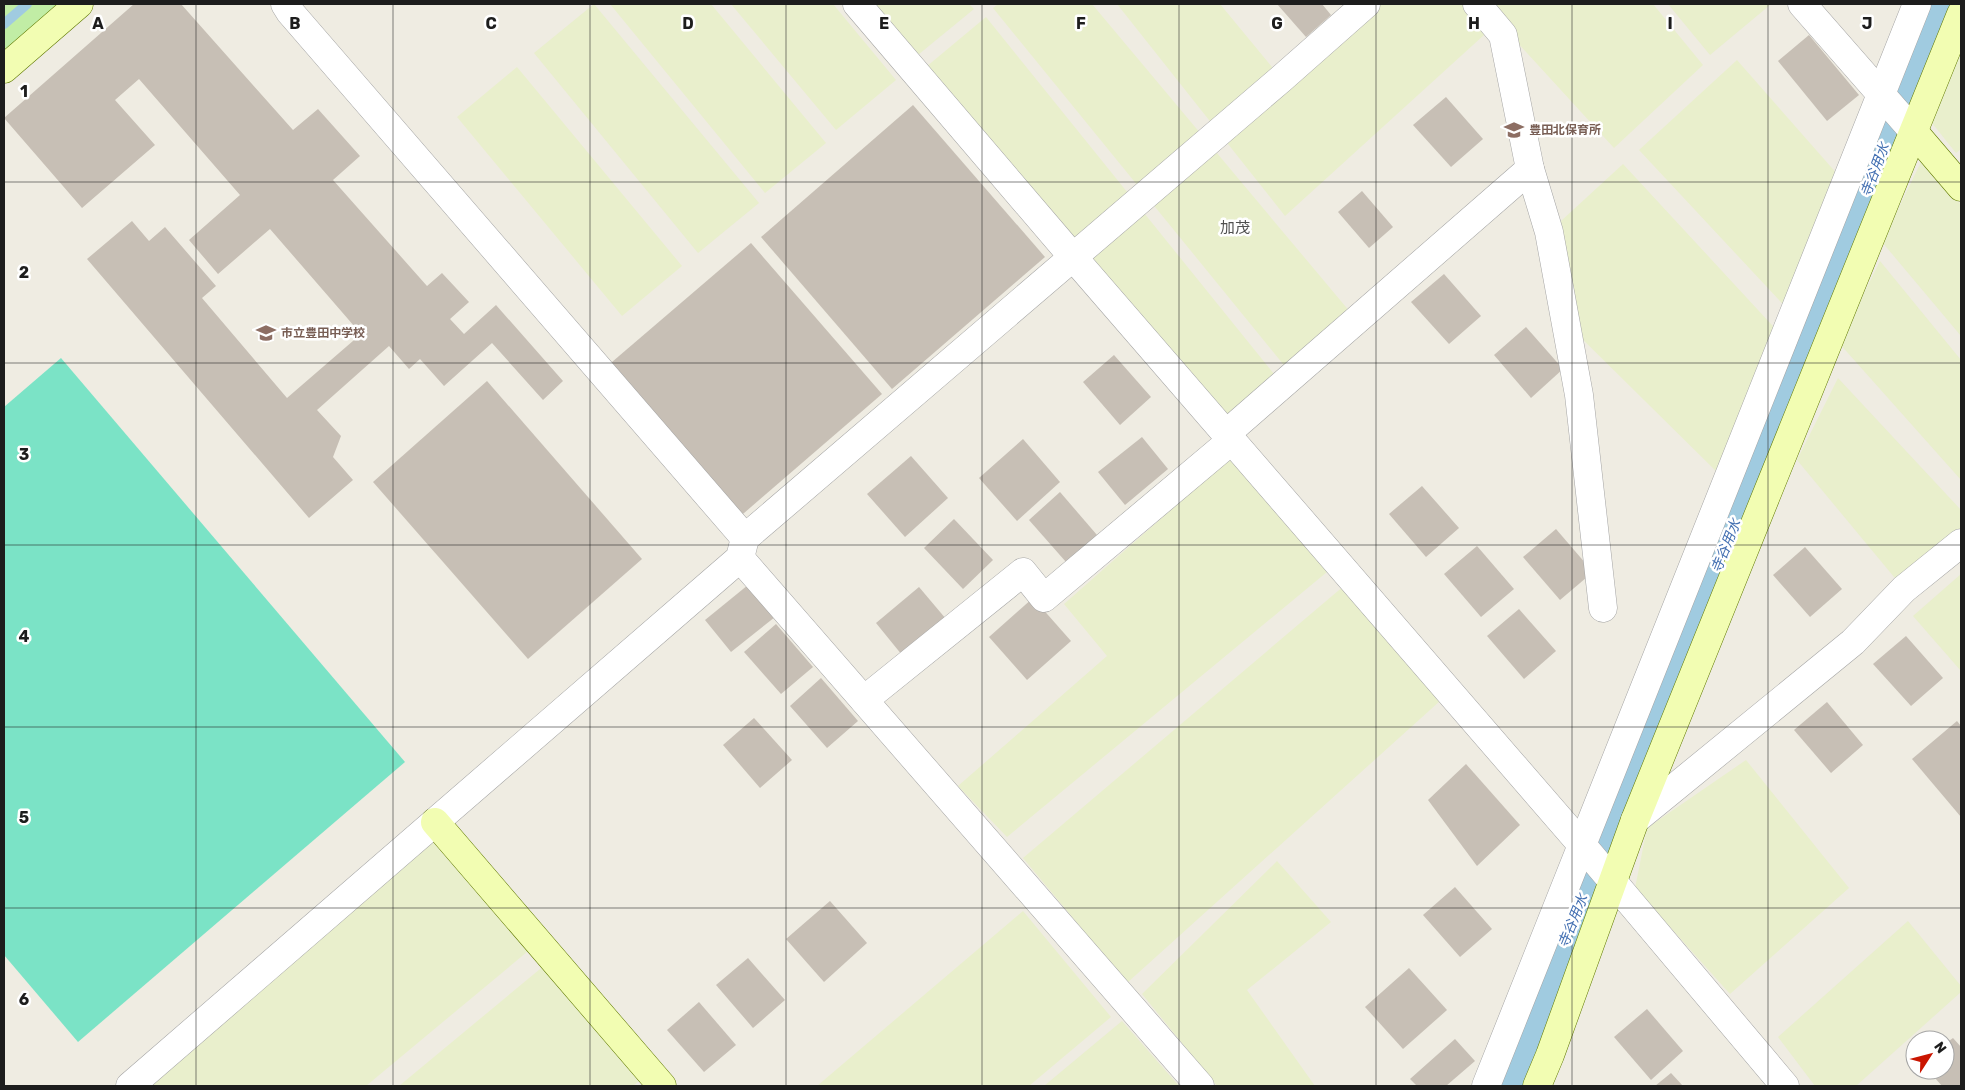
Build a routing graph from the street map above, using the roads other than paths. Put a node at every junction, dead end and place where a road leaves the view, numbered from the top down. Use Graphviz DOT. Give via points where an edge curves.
graph roads {
  1 [pos="79,4"];
  2 [pos="285,4"];
  3 [pos="857,4"];
  4 [pos="1366,4"];
  5 [pos="1477,4"];
  6 [pos="1802,4"];
  7 [pos="1916,4"];
  8 [pos="1961,14"];
  9 [pos="4,69"];
  10 [pos="1884,97"];
  11 [pos="1909,127"];
  12 [pos="1530,169"];
  13 [pos="1961,187"];
  14 [pos="1073,258"];
  15 [pos="1229,436"];
  16 [pos="1961,543"];
  17 [pos="743,548"];
  18 [pos="1603,608"];
  19 [pos="864,700"];
  20 [pos="1636,820"];
  21 [pos="435,822"];
  22 [pos="1583,846"];
  23 [pos="1612,882"];
  24 [pos="130,1086"];
  25 [pos="662,1086"];
  26 [pos="1200,1086"];
  27 [pos="1486,1086"];
  28 [pos="1537,1086"];
  29 [pos="1785,1086"];
  1 -- 9 [label="street"];
  2 -- 17 [label="street"];
  3 -- 14 [label="street"];
  4 -- 14 [label="street"];
  5 -- 12 [label="street" via="1503,35"];
  6 -- 10 [label="street"];
  7 -- 10 [label="street"];
  8 -- 11 [label="street"];
  10 -- 11 [label="street"];
  10 -- 22 [label="street"];
  11 -- 13 [label="street"];
  11 -- 20 [label="street"];
  12 -- 15 [label="street"];
  12 -- 18 [label="street" via="1545,216 1579,396"];
  14 -- 15 [label="street"];
  14 -- 17 [label="street"];
  15 -- 19 [label="street" via="1044,598 1023,572"];
  15 -- 22 [label="street"];
  16 -- 20 [label="street" via="1904,589 1853,642"];
  17 -- 19 [label="street"];
  17 -- 21 [label="street"];
  19 -- 26 [label="street"];
  20 -- 23 [label="street"];
  21 -- 24 [label="street"];
  21 -- 25 [label="street"];
  22 -- 23 [label="street"];
  22 -- 27 [label="street"];
  23 -- 28 [label="street"];
  23 -- 29 [label="street"];
}
